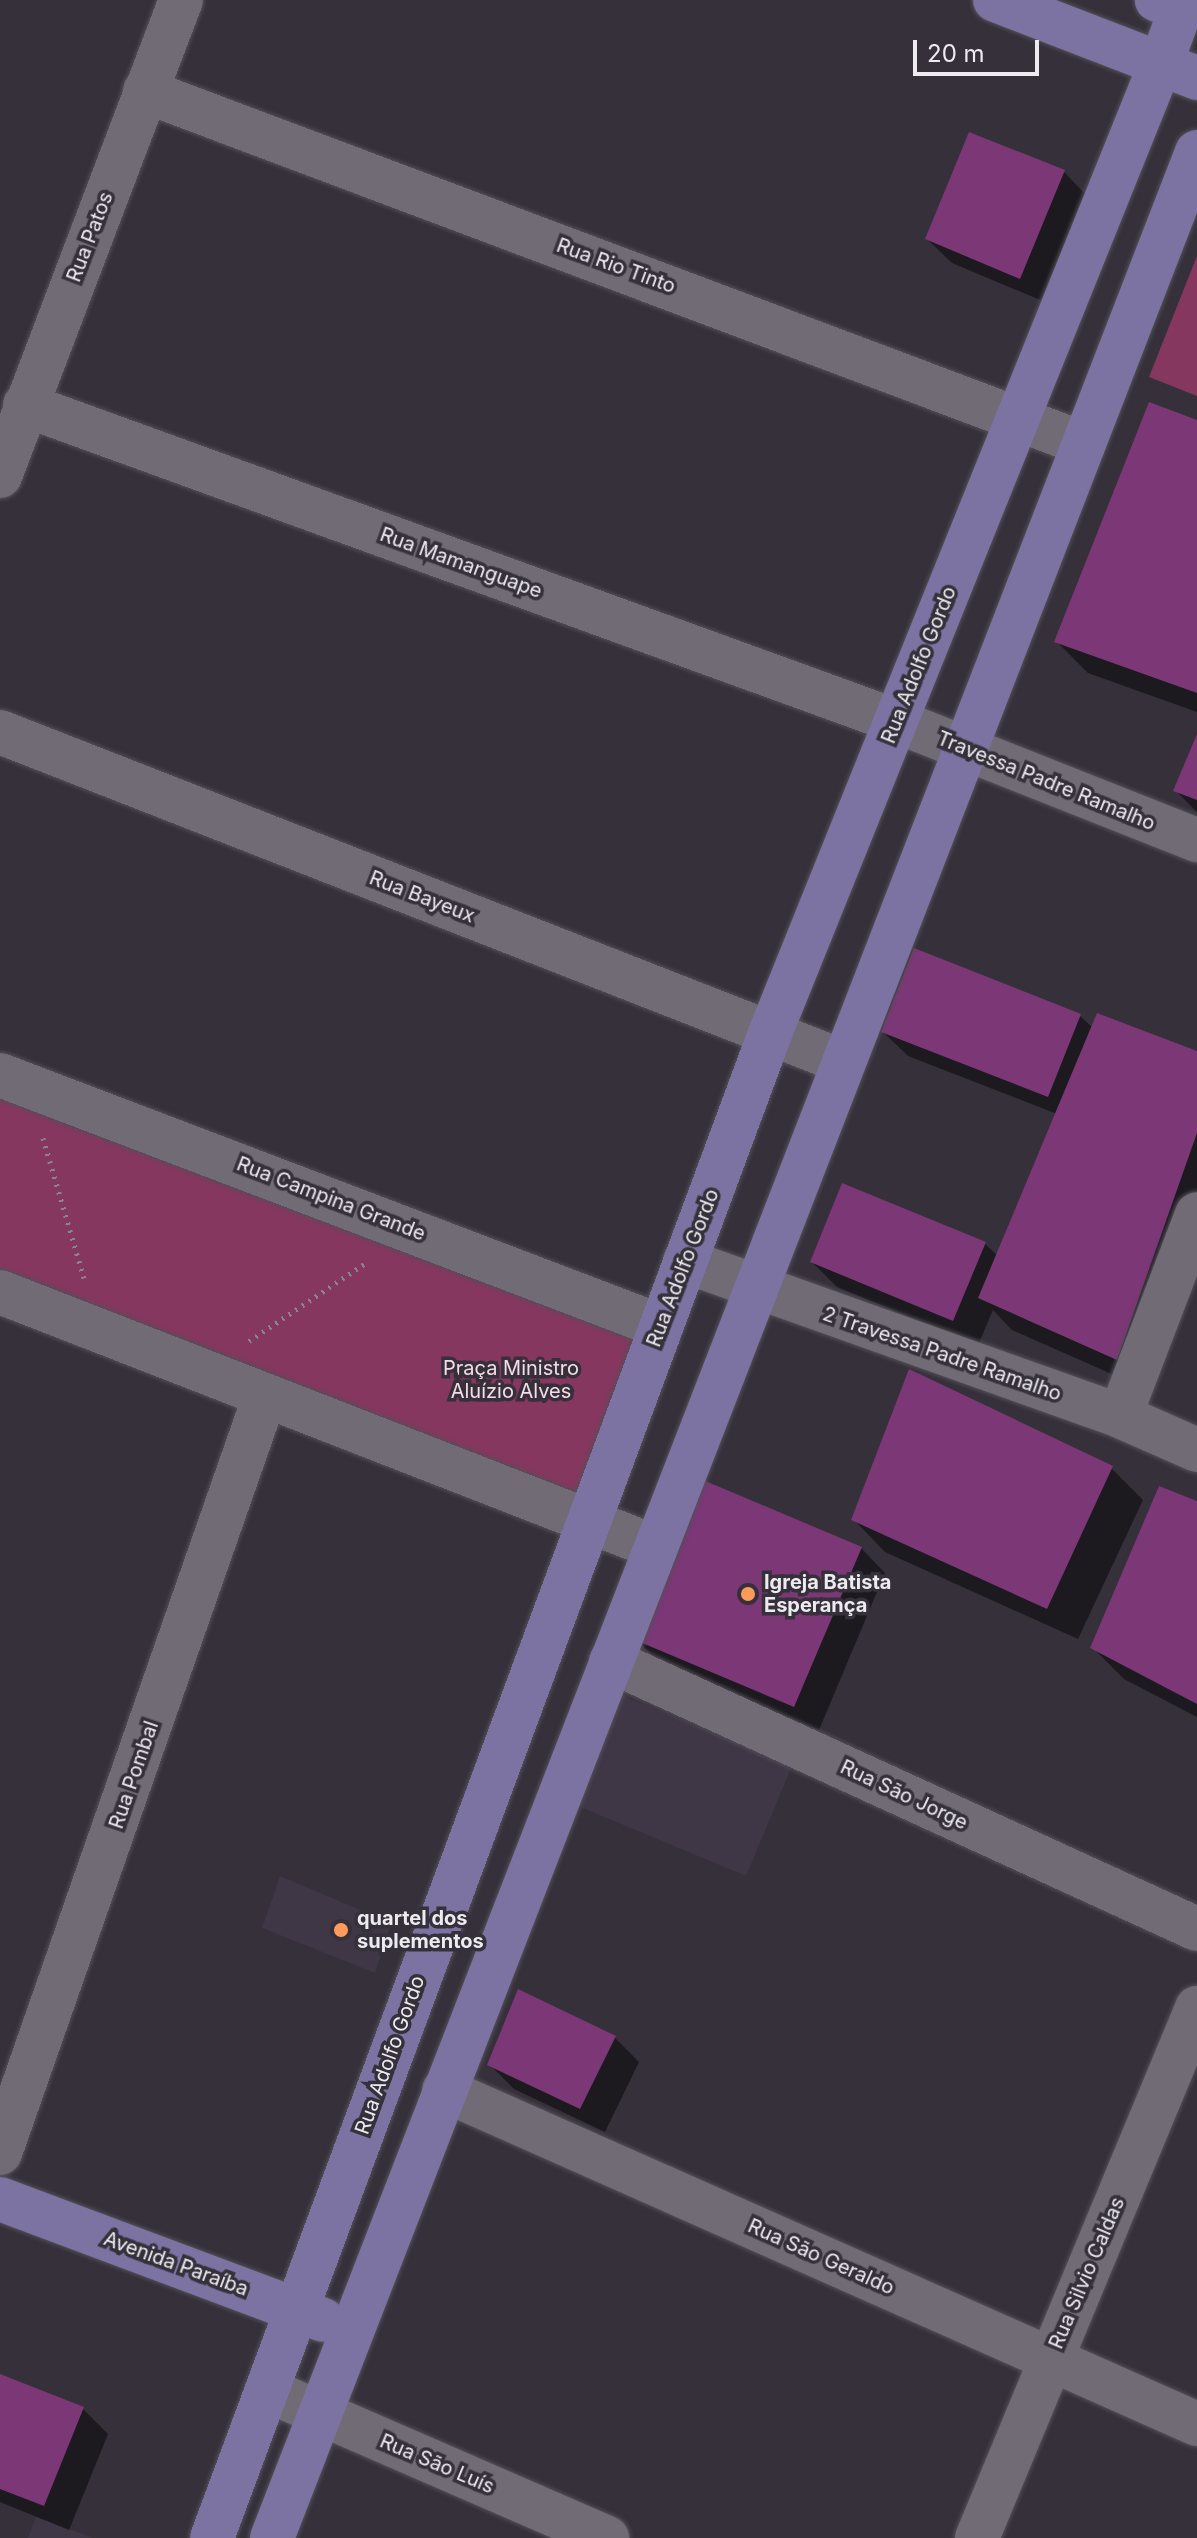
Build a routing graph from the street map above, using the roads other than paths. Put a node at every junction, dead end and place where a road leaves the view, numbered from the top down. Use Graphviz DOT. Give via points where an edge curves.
graph roads {
  1 [pos="181,0"];
  2 [pos="995,0"];
  3 [pos="1174,3"];
  4 [pos="1185,63"];
  5 [pos="145,91"];
  6 [pos="1197,152"];
  7 [pos="25,405"];
  8 [pos="1020,415"];
  9 [pos="1084,444"];
  10 [pos="0,476"];
  11 [pos="896,721"];
  12 [pos="0,732"];
  13 [pos="965,749"];
  14 [pos="1197,840"];
  15 [pos="771,1031"];
  16 [pos="844,1062"];
  17 [pos="0,1075"];
  18 [pos="1197,1214"];
  19 [pos="685,1261"];
  20 [pos="755,1289"];
  21 [pos="0,1292"];
  22 [pos="660,1326"];
  23 [pos="265,1396"];
  24 [pos="1120,1416"];
  25 [pos="1197,1450"];
  26 [pos="589,1522"];
  27 [pos="655,1547"];
  28 [pos="611,1661"];
  29 [pos="1197,1929"];
  30 [pos="1197,2008"];
  31 [pos="444,2090"];
  32 [pos="0,2153"];
  33 [pos="0,2199"];
  34 [pos="296,2309"];
  35 [pos="350,2332"];
  36 [pos="1051,2359"];
  37 [pos="267,2390"];
  38 [pos="318,2413"];
  39 [pos="1197,2424"];
  40 [pos="212,2538"];
  41 [pos="272,2538"];
  42 [pos="607,2538"];
  43 [pos="977,2538"];
  1 -- 5 [label="street, Rua Patos"];
  2 -- 4 [label="main road"];
  3 -- 4 [label="main road, Rua Adolfo Gordo"];
  4 -- 8 [label="main road, Rua Adolfo Gordo"];
  5 -- 7 [label="street, Rua Patos"];
  5 -- 8 [label="street, Rua Rio Tinto"];
  6 -- 9 [label="main road"];
  7 -- 10 [label="street, Rua Patos"];
  7 -- 11 [label="street, Rua Mamanguape"];
  8 -- 9 [label="street, Rua Rio Tinto"];
  8 -- 11 [label="main road, Rua Adolfo Gordo"];
  9 -- 13 [label="main road"];
  11 -- 13 [label="street, Travessa Padre Ramalho"];
  11 -- 15 [label="main road, Rua Adolfo Gordo"];
  12 -- 15 [label="street, Rua Bayeux"];
  13 -- 14 [label="street, Travessa Padre Ramalho"];
  13 -- 16 [label="main road"];
  15 -- 16 [label="street, Rua Bayeux"];
  15 -- 19 [label="main road, Rua Adolfo Gordo"];
  16 -- 20 [label="main road"];
  17 -- 22 [label="street, Rua Campina Grande"];
  18 -- 24 [label="street"];
  19 -- 20 [label="street, 2 Travessa Padre Ramalho"];
  19 -- 22 [label="main road, Rua Adolfo Gordo"];
  20 -- 24 [label="street, 2 Travessa Padre Ramalho"];
  20 -- 27 [label="main road"];
  21 -- 23 [label="street"];
  22 -- 26 [label="main road, Rua Adolfo Gordo"];
  23 -- 26 [label="street"];
  23 -- 32 [label="street, Rua Pombal"];
  24 -- 25 [label="street, 2 Travessa Padre Ramalho"];
  26 -- 27 [label="street"];
  26 -- 34 [label="main road, Rua Adolfo Gordo"];
  27 -- 28 [label="main road"];
  28 -- 29 [label="street, Rua São Jorge"];
  28 -- 31 [label="main road"];
  30 -- 36 [label="street, Rua Silvio Caldas"];
  31 -- 35 [label="main road"];
  31 -- 36 [label="street, Rua São Geraldo"];
  33 -- 34 [label="main road, Avenida Paraíba"];
  34 -- 35 [label="main road, Avenida Paraíba"];
  34 -- 37 [label="main road, Rua Adolfo Gordo"];
  35 -- 38 [label="main road"];
  36 -- 39 [label="street, Rua São Geraldo"];
  36 -- 43 [label="street, Rua Silvio Caldas"];
  37 -- 38 [label="street, Rua São Luís"];
  37 -- 40 [label="main road, Rua Adolfo Gordo"];
  38 -- 41 [label="main road"];
  38 -- 42 [label="street, Rua São Luís"];
}
